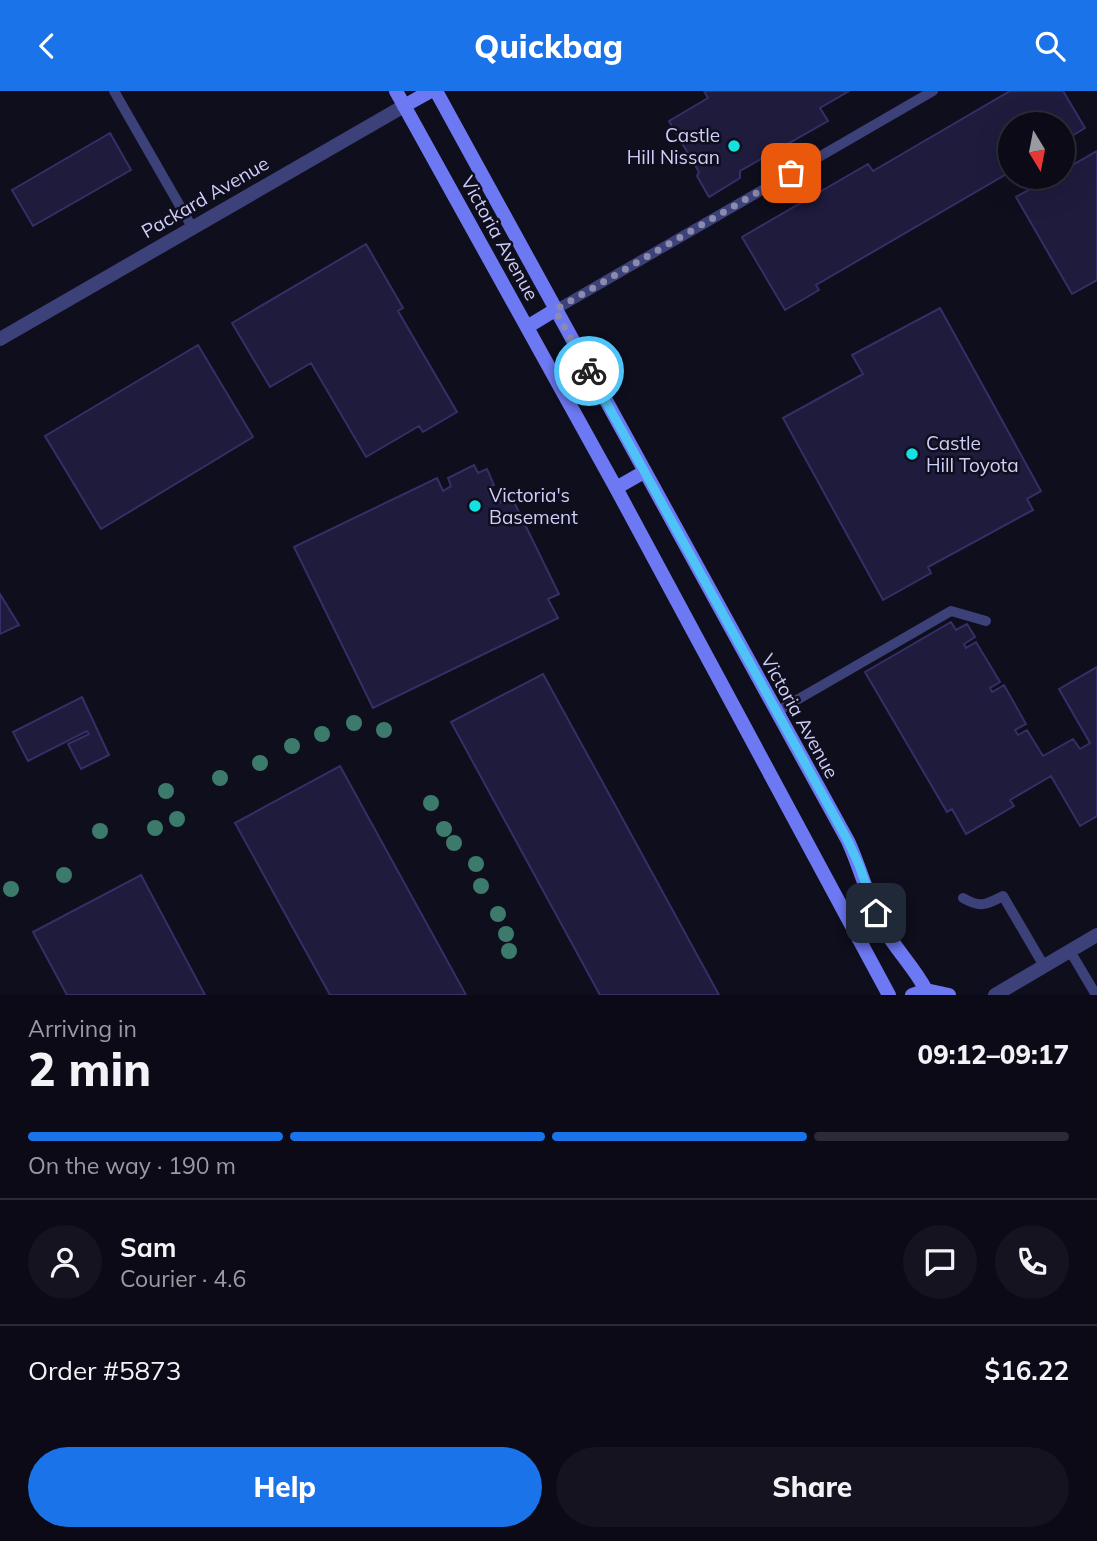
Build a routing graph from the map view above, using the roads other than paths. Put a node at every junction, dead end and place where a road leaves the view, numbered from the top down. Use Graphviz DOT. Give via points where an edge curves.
graph roads {
  1 [pos="114,91"];
  2 [pos="396,91"];
  3 [pos="431,91"];
  4 [pos="436,91"];
  5 [pos="933,91"];
  6 [pos="404,106"];
  7 [pos="192,227"];
  8 [pos="555,310"];
  9 [pos="527,327"];
  10 [pos="0,339"];
  11 [pos="644,472"];
  12 [pos="617,488"];
  13 [pos="986,621"];
  14 [pos="776,712"];
  15 [pos="963,898"];
  16 [pos="1097,935"];
  17 [pos="1070,951"];
  18 [pos="1044,966"];
  19 [pos="926,990"];
  20 [pos="889,995"];
  21 [pos="912,995"];
  22 [pos="949,995"];
  23 [pos="995,995"];
  24 [pos="1096,995"];
  1 -- 7 [label="lane"];
  2 -- 6 [label="main road, Victoria Avenue"];
  3 -- 6 [label="main road, Packard Avenue"];
  4 -- 8 [label="main road, Victoria Avenue"];
  5 -- 8 [label="lane"];
  6 -- 7 [label="street, Packard Avenue"];
  6 -- 9 [label="main road, Victoria Avenue"];
  7 -- 10 [label="street, Packard Avenue"];
  8 -- 9 [label="main road"];
  8 -- 11 [label="main road, Victoria Avenue"];
  9 -- 12 [label="main road, Victoria Avenue"];
  11 -- 12 [label="main road"];
  11 -- 14 [label="main road, Victoria Avenue"];
  12 -- 20 [label="main road, Victoria Avenue"];
  13 -- 14 [label="lane" via="951,611"];
  14 -- 19 [label="main road, Victoria Avenue" via="848,841 880,921"];
  15 -- 18 [label="lane" via="988,904 1003,896"];
  16 -- 17 [label="street"];
  17 -- 18 [label="street"];
  17 -- 24 [label="lane"];
  18 -- 23 [label="street"];
  19 -- 21 [label="main road"];
  19 -- 22 [label="main road"];
}
